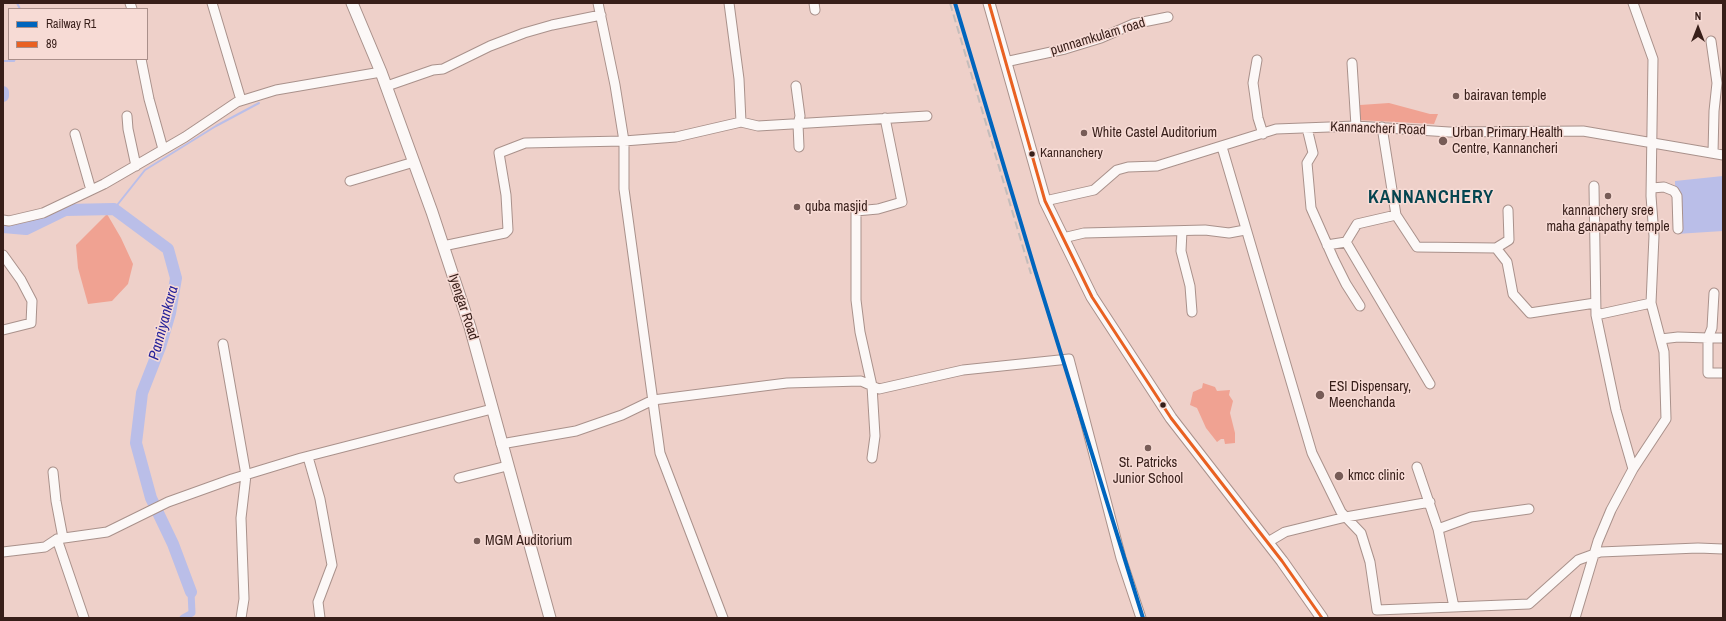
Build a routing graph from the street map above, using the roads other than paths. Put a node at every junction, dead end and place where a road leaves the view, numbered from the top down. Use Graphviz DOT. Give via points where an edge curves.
graph roads {
  1 [pos="212,3"];
  2 [pos="352,3"];
  3 [pos="598,3"];
  4 [pos="730,3"];
  5 [pos="989,3"];
  6 [pos="1633,3"];
  7 [pos="600,15"];
  8 [pos="1168,17"];
  9 [pos="1711,41"];
  10 [pos="141,60"];
  11 [pos="1257,60"];
  12 [pos="1005,62"];
  13 [pos="1352,63"];
  14 [pos="381,72"];
  15 [pos="387,86"];
  16 [pos="796,86"];
  17 [pos="241,100"];
  18 [pos="127,116"];
  19 [pos="927,116"];
  20 [pos="885,118"];
  21 [pos="741,122"];
  22 [pos="798,124"];
  23 [pos="1356,126"];
  24 [pos="1307,128"];
  25 [pos="1382,128"];
  26 [pos="75,134"];
  27 [pos="1264,134"];
  28 [pos="624,141"];
  29 [pos="1653,143"];
  30 [pos="799,147"];
  31 [pos="1222,147"];
  32 [pos="163,150"];
  33 [pos="1713,153"];
  34 [pos="1723,154"];
  35 [pos="414,162"];
  36 [pos="136,166"];
  37 [pos="350,181"];
  38 [pos="1594,186"];
  39 [pos="1652,188"];
  40 [pos="91,190"];
  41 [pos="1045,201"];
  42 [pos="1508,210"];
  43 [pos="1396,215"];
  44 [pos="3,220"];
  45 [pos="1678,229"];
  46 [pos="1245,230"];
  47 [pos="1182,231"];
  48 [pos="1063,238"];
  49 [pos="1346,242"];
  50 [pos="1327,245"];
  51 [pos="443,246"];
  52 [pos="1496,248"];
  53 [pos="3,255"];
  54 [pos="1714,293"];
  55 [pos="1595,303"];
  56 [pos="1651,303"];
  57 [pos="1360,306"];
  58 [pos="1192,312"];
  59 [pos="1596,315"];
  60 [pos="3,330"];
  61 [pos="1708,338"];
  62 [pos="1723,338"];
  63 [pos="1661,339"];
  64 [pos="223,344"];
  65 [pos="1723,373"];
  66 [pos="1430,384"];
  67 [pos="872,386"];
  68 [pos="653,400"];
  69 [pos="492,409"];
  70 [pos="501,444"];
  71 [pos="308,457"];
  72 [pos="872,458"];
  73 [pos="507,466"];
  74 [pos="1417,467"];
  75 [pos="1633,469"];
  76 [pos="53,472"];
  77 [pos="246,475"];
  78 [pos="458,478"];
  79 [pos="1430,502"];
  80 [pos="1529,509"];
  81 [pos="1346,517"];
  82 [pos="1438,529"];
  83 [pos="60,539"];
  84 [pos="1268,542"];
  85 [pos="1723,549"];
  86 [pos="3,552"];
  87 [pos="1595,554"];
  88 [pos="1454,607"];
  89 [pos="1386,614"];
  90 [pos="84,618"];
  91 [pos="241,618"];
  92 [pos="320,618"];
  93 [pos="550,618"];
  94 [pos="723,618"];
  95 [pos="1141,618"];
  96 [pos="1322,618"];
  97 [pos="1575,618"];
  1 -- 17 [label="street"];
  2 -- 14 [label="main road, Iyengar Road"];
  3 -- 7 [label="street"];
  4 -- 21 [label="street"];
  5 -- 12 [label="main road"];
  6 -- 29 [label="street" via="1653,59"];
  7 -- 15 [label="street" via="524,33 443,69"];
  7 -- 28 [label="street"];
  8 -- 12 [label="street, punnamkulam road" via="1133,24 1101,38 1065,49"];
  9 -- 33 [label="street" via="1718,83"];
  10 -- 32 [label="street" via="148,99"];
  11 -- 27 [label="street" via="1253,83 1258,118"];
  12 -- 41 [label="main road"];
  13 -- 23 [label="street"];
  14 -- 15 [label="main road, Iyengar Road"];
  14 -- 17 [label="street" via="276,90"];
  15 -- 35 [label="main road, Iyengar Road"];
  16 -- 22 [label="street" via="800,116"];
  17 -- 32 [label="street"];
  18 -- 36 [label="street"];
  19 -- 20 [label="street"];
  20 -- 22 [label="street"];
  20 -- 67 [label="street" via="902,202 878,209 856,211 856,300"];
  21 -- 22 [label="street" via="758,126"];
  21 -- 28 [label="street" via="676,137"];
  22 -- 30 [label="street"];
  23 -- 24 [label="street, Kannancheri Road"];
  23 -- 25 [label="street, Kannancheri Road"];
  24 -- 27 [label="street, Kannancheri Road" via="1276,129"];
  24 -- 50 [label="street" via="1313,153 1307,163 1310,208"];
  25 -- 29 [label="street, Kannancheri Road" via="1449,132 1583,131"];
  25 -- 43 [label="street"];
  26 -- 40 [label="street"];
  27 -- 31 [label="street, Kannancheri Road"];
  28 -- 51 [label="street" via="525,143 499,154 506,195 508,230 505,233"];
  28 -- 68 [label="street" via="624,189"];
  29 -- 33 [label="street, Kannancheri Road"];
  29 -- 39 [label="street"];
  31 -- 41 [label="street, Kannancheri Road" via="1157,166 1116,170 1094,190"];
  31 -- 46 [label="street"];
  32 -- 36 [label="street"];
  33 -- 34 [label="street, Kannancheri Road"];
  35 -- 37 [label="street"];
  35 -- 51 [label="main road, Iyengar Road"];
  36 -- 40 [label="street"];
  38 -- 55 [label="street"];
  39 -- 45 [label="street" via="1664,187 1674,191 1677,196"];
  39 -- 56 [label="street" via="1654,236"];
  40 -- 44 [label="street" via="43,213 9,221"];
  41 -- 48 [label="main road"];
  42 -- 52 [label="street" via="1509,240"];
  43 -- 49 [label="street" via="1357,224"];
  43 -- 52 [label="street" via="1417,247"];
  46 -- 47 [label="street" via="1229,233"];
  46 -- 81 [label="street" via="1312,453 1341,512"];
  47 -- 48 [label="street" via="1084,233"];
  47 -- 58 [label="street" via="1181,251 1190,286"];
  48 -- 84 [label="main road" via="1092,297 1171,418"];
  49 -- 50 [label="street"];
  49 -- 66 [label="street"];
  50 -- 57 [label="street"];
  51 -- 69 [label="main road, Iyengar Road" via="470,327"];
  52 -- 55 [label="street" via="1507,262 1513,294 1530,313"];
  53 -- 60 [label="street" via="32,301 31,323"];
  54 -- 61 [label="street" via="1712,328"];
  55 -- 59 [label="street"];
  56 -- 59 [label="street"];
  56 -- 63 [label="street"];
  59 -- 75 [label="street" via="1616,410"];
  61 -- 62 [label="street"];
  61 -- 63 [label="street"];
  61 -- 65 [label="street" via="1708,372"];
  63 -- 75 [label="street" via="1664,352 1666,419"];
  64 -- 77 [label="street"];
  67 -- 68 [label="street" via="861,381 787,383"];
  67 -- 72 [label="street" via="875,436"];
  67 -- 95 [label="street" via="879,389 963,370 1069,360 1121,558"];
  68 -- 70 [label="street" via="622,416 576,432"];
  68 -- 94 [label="street" via="660,453"];
  69 -- 70 [label="main road, Iyengar Road"];
  69 -- 71 [label="street"];
  70 -- 73 [label="main road, Iyengar Road"];
  71 -- 77 [label="street"];
  71 -- 92 [label="street" via="320,499 332,565 318,602"];
  73 -- 78 [label="street"];
  73 -- 93 [label="main road, Iyengar Road"];
  74 -- 79 [label="street"];
  75 -- 87 [label="street" via="1611,510"];
  76 -- 83 [label="street"];
  77 -- 83 [label="street" via="168,502 107,532"];
  77 -- 91 [label="street" via="241,518 244,599"];
  79 -- 81 [label="street"];
  79 -- 82 [label="street"];
  80 -- 82 [label="street" via="1471,517"];
  81 -- 84 [label="street" via="1285,532"];
  81 -- 89 [label="street" via="1361,534 1370,562 1377,610"];
  82 -- 88 [label="street"];
  83 -- 86 [label="street" via="45,547"];
  83 -- 90 [label="street"];
  84 -- 96 [label="main road"];
  85 -- 87 [label="street"];
  87 -- 88 [label="street" via="1578,560 1529,604"];
  87 -- 97 [label="street"];
  88 -- 89 [label="street"];
}
